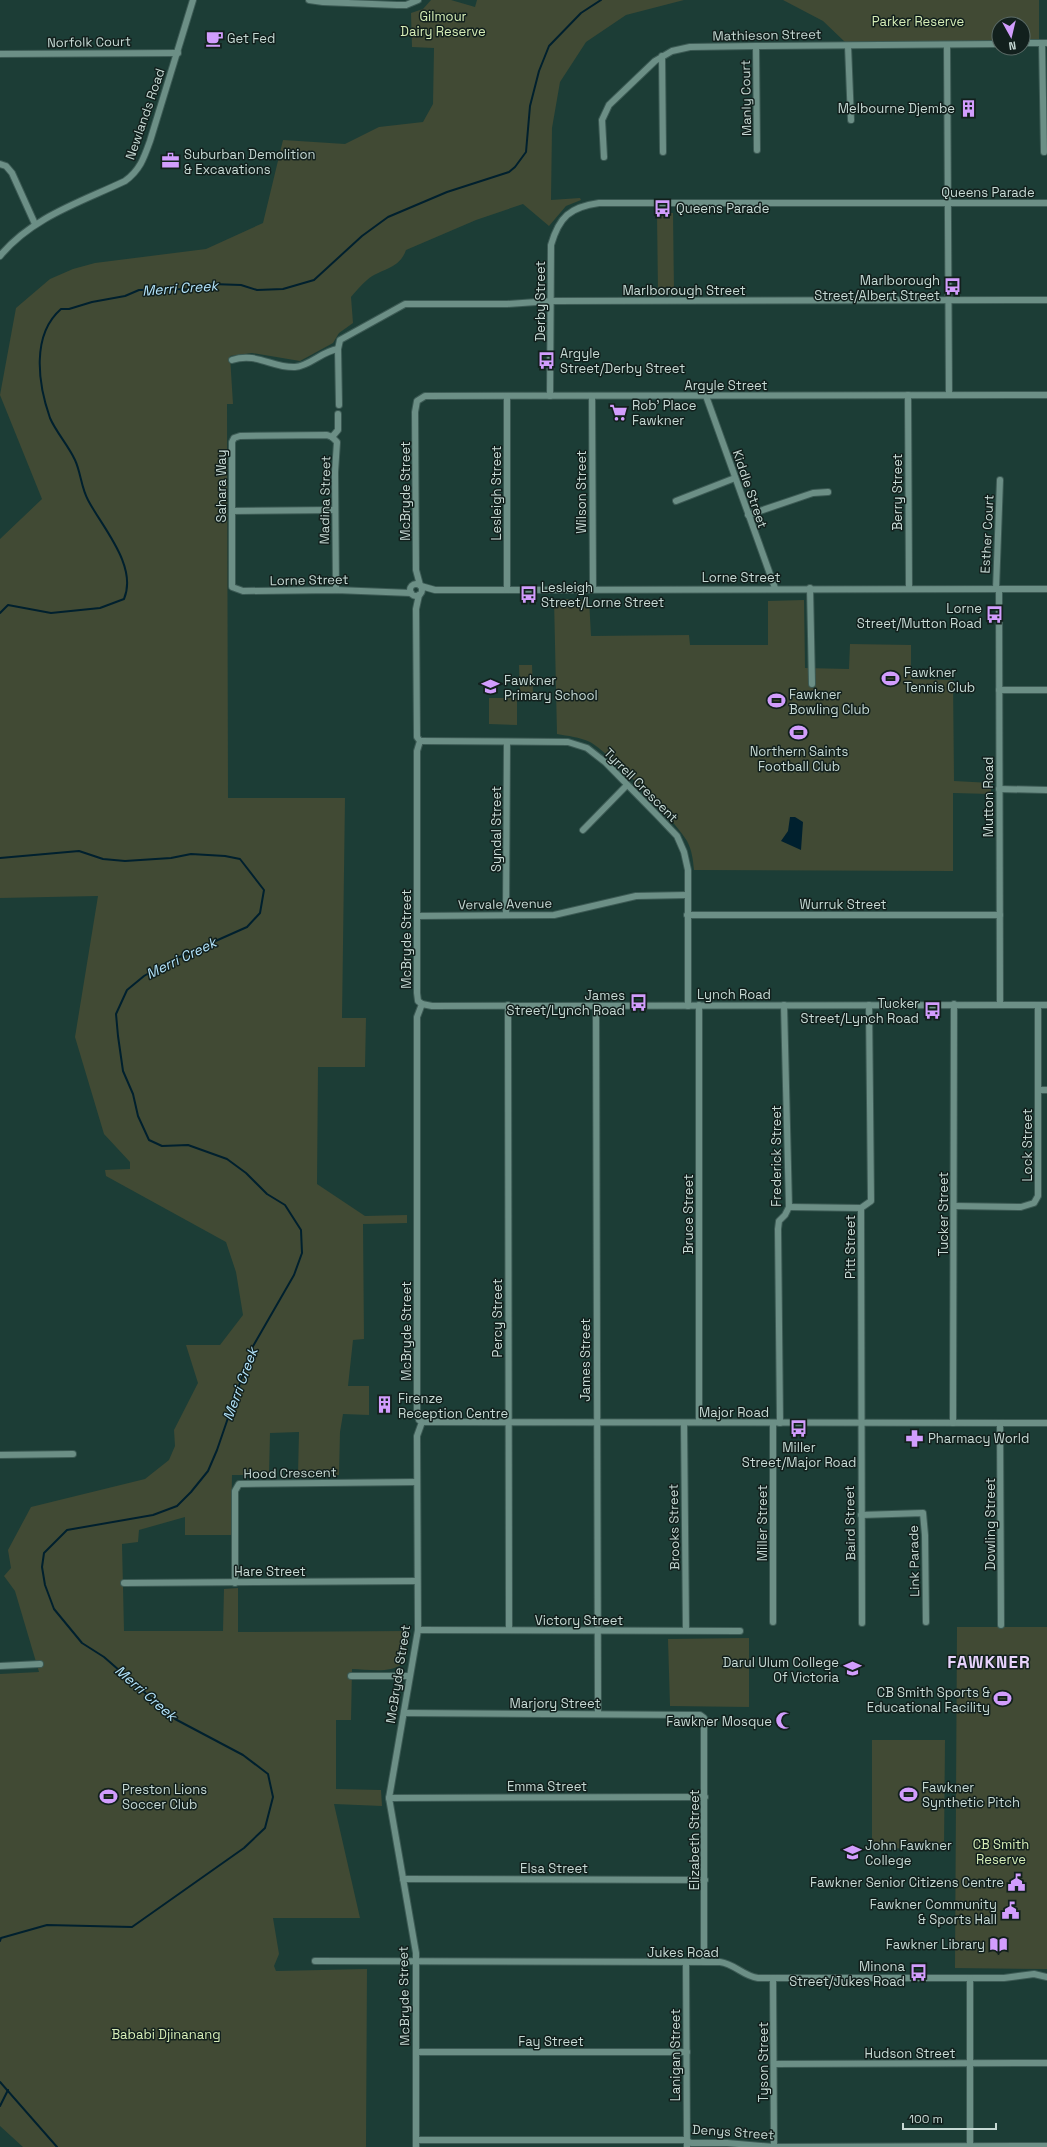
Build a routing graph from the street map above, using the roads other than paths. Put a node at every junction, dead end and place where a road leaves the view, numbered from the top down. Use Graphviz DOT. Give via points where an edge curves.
graph roads {
  1 [pos="193,0"];
  2 [pos="310,0"];
  3 [pos="418,0"];
  4 [pos="318,1"];
  5 [pos="1031,43"];
  6 [pos="1044,43"];
  7 [pos="947,44"];
  8 [pos="991,44"];
  9 [pos="756,46"];
  10 [pos="848,46"];
  11 [pos="178,53"];
  12 [pos="0,54"];
  13 [pos="662,56"];
  14 [pos="851,120"];
  15 [pos="757,150"];
  16 [pos="663,152"];
  17 [pos="1044,152"];
  18 [pos="604,157"];
  19 [pos="0,164"];
  20 [pos="1047,203"];
  21 [pos="949,204"];
  22 [pos="571,212"];
  23 [pos="35,224"];
  24 [pos="0,256"];
  25 [pos="551,300"];
  26 [pos="949,300"];
  27 [pos="1047,300"];
  28 [pos="338,349"];
  29 [pos="232,360"];
  30 [pos="908,395"];
  31 [pos="949,395"];
  32 [pos="1047,395"];
  33 [pos="507,396"];
  34 [pos="550,396"];
  35 [pos="592,396"];
  36 [pos="706,396"];
  37 [pos="339,405"];
  38 [pos="415,412"];
  39 [pos="338,414"];
  40 [pos="332,437"];
  41 [pos="735,478"];
  42 [pos="1000,480"];
  43 [pos="828,492"];
  44 [pos="676,501"];
  45 [pos="232,510"];
  46 [pos="335,510"];
  47 [pos="748,515"];
  48 [pos="232,587"];
  49 [pos="775,588"];
  50 [pos="810,588"];
  51 [pos="909,588"];
  52 [pos="1047,588"];
  53 [pos="593,589"];
  54 [pos="997,589"];
  55 [pos="336,590"];
  56 [pos="416,590"];
  57 [pos="507,590"];
  58 [pos="812,684"];
  59 [pos="999,690"];
  60 [pos="1047,690"];
  61 [pos="420,741"];
  62 [pos="507,742"];
  63 [pos="627,785"];
  64 [pos="999,790"];
  65 [pos="1047,790"];
  66 [pos="583,830"];
  67 [pos="687,895"];
  68 [pos="1000,914"];
  69 [pos="506,915"];
  70 [pos="687,915"];
  71 [pos="417,916"];
  72 [pos="422,1004"];
  73 [pos="954,1004"];
  74 [pos="1000,1004"];
  75 [pos="508,1005"];
  76 [pos="698,1005"];
  77 [pos="784,1005"];
  78 [pos="869,1005"];
  79 [pos="1038,1005"];
  80 [pos="1047,1005"];
  81 [pos="596,1006"];
  82 [pos="688,1006"];
  83 [pos="1039,1090"];
  84 [pos="1047,1090"];
  85 [pos="954,1206"];
  86 [pos="789,1207"];
  87 [pos="861,1208"];
  88 [pos="422,1422"];
  89 [pos="699,1422"];
  90 [pos="596,1423"];
  91 [pos="684,1423"];
  92 [pos="773,1423"];
  93 [pos="860,1423"];
  94 [pos="953,1423"];
  95 [pos="1000,1423"];
  96 [pos="1047,1423"];
  97 [pos="508,1424"];
  98 [pos="780,1424"];
  99 [pos="73,1454"];
  100 [pos="0,1455"];
  101 [pos="417,1482"];
  102 [pos="861,1515"];
  103 [pos="417,1581"];
  104 [pos="235,1582"];
  105 [pos="124,1583"];
  106 [pos="774,1622"];
  107 [pos="926,1622"];
  108 [pos="862,1623"];
  109 [pos="1001,1626"];
  110 [pos="418,1630"];
  111 [pos="509,1630"];
  112 [pos="686,1630"];
  113 [pos="598,1631"];
  114 [pos="740,1631"];
  115 [pos="40,1664"];
  116 [pos="0,1666"];
  117 [pos="351,1676"];
  118 [pos="409,1676"];
  119 [pos="404,1713"];
  120 [pos="598,1714"];
  121 [pos="704,1718"];
  122 [pos="705,1797"];
  123 [pos="389,1798"];
  124 [pos="403,1879"];
  125 [pos="705,1880"];
  126 [pos="315,1961"];
  127 [pos="416,1962"];
  128 [pos="704,1962"];
  129 [pos="686,1963"];
  130 [pos="1047,1977"];
  131 [pos="773,1978"];
  132 [pos="970,1978"];
  133 [pos="416,2052"];
  134 [pos="686,2052"];
  135 [pos="1047,2063"];
  136 [pos="774,2064"];
  137 [pos="970,2064"];
  138 [pos="416,2140"];
  139 [pos="686,2140"];
  140 [pos="1047,2146"];
  141 [pos="416,2147"];
  142 [pos="687,2147"];
  143 [pos="774,2147"];
  144 [pos="970,2147"];
  1 -- 11 [label="street, Newlands Road"];
  2 -- 4 [label="street"];
  3 -- 4 [label="street" via="406,5"];
  5 -- 6 [label="street"];
  6 -- 17 [label="street"];
  7 -- 8 [label="street, Mathieson Street"];
  7 -- 10 [label="street, Mathieson Street"];
  7 -- 21 [label="street"];
  9 -- 10 [label="street, Mathieson Street"];
  9 -- 13 [label="street, Mathieson Street" via="690,48 672,51"];
  9 -- 15 [label="street, Manly Court"];
  10 -- 14 [label="street"];
  11 -- 12 [label="street, Norfolk Court"];
  11 -- 23 [label="street, Newlands Road" via="142,165 135,174"];
  13 -- 16 [label="street"];
  13 -- 18 [label="street, Mathieson Street" via="609,105 602,120"];
  19 -- 23 [label="street" via="12,173"];
  20 -- 21 [label="street, Queens Parade"];
  21 -- 22 [label="street, Queens Parade" via="599,204 585,205"];
  21 -- 26 [label="street"];
  22 -- 25 [label="street, Derby Street" via="556,229 551,245"];
  23 -- 24 [label="street, Newlands Road" via="10,244"];
  25 -- 26 [label="street, Marlborough Street"];
  25 -- 28 [label="street, Marlborough Street" via="507,304 404,304 343,337"];
  25 -- 34 [label="street, Derby Street"];
  26 -- 27 [label="street, Marlborough Street"];
  26 -- 31 [label="street"];
  28 -- 29 [label="street" via="295,367 248,356"];
  28 -- 37 [label="street"];
  30 -- 31 [label="street, Argyle Street"];
  30 -- 36 [label="street, Argyle Street"];
  30 -- 51 [label="street, Berry Street"];
  31 -- 32 [label="street, Argyle Street"];
  33 -- 34 [label="street, Argyle Street"];
  33 -- 38 [label="street, Argyle Street" via="425,396 417,401"];
  33 -- 57 [label="street, Lesleigh Street"];
  34 -- 35 [label="street, Argyle Street"];
  35 -- 36 [label="street, Argyle Street"];
  35 -- 53 [label="street, Wilson Street"];
  36 -- 41 [label="street, Kiddle Street"];
  38 -- 56 [label="street, McBryde Street"];
  39 -- 40 [label="street, Madina Street" via="338,430"];
  40 -- 45 [label="street, Sahara Way" via="327,435 234,438"];
  40 -- 46 [label="street, Madina Street" via="337,442"];
  41 -- 44 [label="street"];
  41 -- 47 [label="street, Kiddle Street"];
  42 -- 54 [label="street, Esther Court"];
  43 -- 47 [label="street" via="813,493"];
  45 -- 46 [label="street"];
  45 -- 48 [label="street, Sahara Way"];
  46 -- 55 [label="street, Madina Street"];
  47 -- 49 [label="street, Kiddle Street"];
  48 -- 55 [label="street, Lorne Street" via="243,591"];
  49 -- 50 [label="street, Lorne Street"];
  49 -- 53 [label="street, Lorne Street"];
  50 -- 51 [label="street, Lorne Street"];
  50 -- 58 [label="street"];
  51 -- 54 [label="street, Lorne Street"];
  52 -- 54 [label="street, Lorne Street"];
  53 -- 57 [label="street, Lorne Street"];
  54 -- 59 [label="street, Mutton Road"];
  55 -- 56 [label="street, Lorne Street"];
  56 -- 57 [label="street, Lorne Street"];
  56 -- 61 [label="street, McBryde Street" via="417,737"];
  59 -- 60 [label="street"];
  59 -- 64 [label="street, Mutton Road"];
  61 -- 62 [label="street, Tyrrell Crescent"];
  61 -- 71 [label="street, McBryde Street" via="417,751"];
  62 -- 63 [label="street, Tyrrell Crescent" via="568,742 587,748"];
  62 -- 69 [label="street, Syndal Street"];
  63 -- 66 [label="street"];
  63 -- 67 [label="street, Tyrrell Crescent" via="677,836 688,870"];
  64 -- 65 [label="street"];
  64 -- 68 [label="street, Mutton Road"];
  67 -- 69 [label="street, Vervale Avenue" via="636,896 554,915"];
  67 -- 70 [label="street, Tyrrell Crescent"];
  68 -- 70 [label="street, Wurruk Street"];
  68 -- 74 [label="street, Mutton Road"];
  69 -- 71 [label="street, Vervale Avenue"];
  70 -- 82 [label="street, Tyrrell Crescent"];
  71 -- 72 [label="street, McBryde Street" via="417,993 418,1001"];
  72 -- 75 [label="street, Lynch Road"];
  72 -- 88 [label="street, McBryde Street" via="416,1016 417,1405 418,1418"];
  73 -- 74 [label="street, Lynch Road"];
  73 -- 78 [label="street, Lynch Road"];
  73 -- 85 [label="street, Tucker Street"];
  74 -- 79 [label="street, Lynch Road"];
  75 -- 81 [label="street, Lynch Road"];
  75 -- 97 [label="street, Percy Street"];
  76 -- 77 [label="street, Lynch Road"];
  76 -- 82 [label="street, Lynch Road"];
  76 -- 89 [label="street, Bruce Street"];
  77 -- 78 [label="street, Lynch Road"];
  77 -- 86 [label="street, Frederick Street"];
  78 -- 87 [label="street, Pitt Street" via="871,1201"];
  79 -- 80 [label="street, Lynch Road"];
  79 -- 83 [label="street, Lock Street"];
  81 -- 82 [label="street, Lynch Road"];
  81 -- 90 [label="street, James Street"];
  83 -- 84 [label="street"];
  83 -- 85 [label="street, Lock Street" via="1038,1196 1034,1203 1022,1207"];
  85 -- 94 [label="street, Tucker Street"];
  86 -- 87 [label="street"];
  86 -- 98 [label="street, Frederick Street" via="779,1221 778,1229"];
  87 -- 93 [label="street, Pitt Street"];
  88 -- 97 [label="street, Major Road"];
  88 -- 101 [label="street, McBryde Street" via="417,1436"];
  89 -- 91 [label="street, Major Road"];
  89 -- 92 [label="street, Major Road"];
  90 -- 91 [label="street, Major Road"];
  90 -- 97 [label="street, Major Road"];
  90 -- 113 [label="street, James Street"];
  91 -- 112 [label="street, Brooks Street"];
  92 -- 98 [label="street, Major Road"];
  92 -- 106 [label="street, Miller Street"];
  93 -- 94 [label="street, Major Road"];
  93 -- 98 [label="street, Major Road"];
  93 -- 102 [label="street, Baird Street"];
  94 -- 95 [label="street, Major Road"];
  95 -- 96 [label="street, Major Road"];
  95 -- 109 [label="street, Dowling Street"];
  97 -- 111 [label="street, Percy Street"];
  99 -- 100 [label="street"];
  101 -- 103 [label="street, McBryde Street"];
  101 -- 104 [label="street, Hood Crescent" via="239,1484 235,1491"];
  102 -- 107 [label="street, Link Parade" via="923,1513"];
  102 -- 108 [label="street, Baird Street"];
  103 -- 104 [label="street, Hare Street"];
  103 -- 110 [label="street, McBryde Street"];
  104 -- 105 [label="street, Hare Street"];
  110 -- 111 [label="street, Victory Street"];
  110 -- 118 [label="street, McBryde Street"];
  111 -- 113 [label="street, Victory Street"];
  112 -- 113 [label="street, Victory Street"];
  112 -- 114 [label="street, Victory Street"];
  113 -- 120 [label="street, James Street"];
  115 -- 116 [label="street"];
  117 -- 118 [label="street"];
  118 -- 119 [label="street, McBryde Street"];
  119 -- 120 [label="street, Marjory Street"];
  119 -- 123 [label="street, McBryde Street"];
  120 -- 121 [label="street, Marjory Street" via="694,1714"];
  121 -- 122 [label="street, Elizabeth Street"];
  122 -- 123 [label="street, Emma Street"];
  122 -- 125 [label="street, Elizabeth Street"];
  123 -- 124 [label="street, McBryde Street"];
  124 -- 125 [label="street, Elsa Street"];
  124 -- 127 [label="street, McBryde Street"];
  125 -- 128 [label="street, Elizabeth Street"];
  126 -- 127 [label="street, Jukes Road"];
  127 -- 129 [label="street, Jukes Road"];
  127 -- 133 [label="street, McBryde Street"];
  128 -- 129 [label="street, Jukes Road"];
  128 -- 131 [label="street, Jukes Road" via="726,1963 748,1976"];
  129 -- 134 [label="street, Lanigan Street"];
  130 -- 132 [label="street, Jukes Road" via="1034,1974 1004,1978"];
  131 -- 132 [label="street, Jukes Road"];
  131 -- 136 [label="street, Tyson Street"];
  132 -- 137 [label="street"];
  133 -- 134 [label="street, Fay Street"];
  133 -- 138 [label="street, McBryde Street"];
  134 -- 139 [label="street, Lanigan Street"];
  135 -- 137 [label="street, Hudson Street"];
  136 -- 137 [label="street, Hudson Street"];
  136 -- 143 [label="street, Tyson Street"];
  137 -- 144 [label="street"];
  138 -- 139 [label="street, Denys Street"];
  138 -- 141 [label="street, McBryde Street"];
  139 -- 142 [label="street, Lanigan Street"];
  139 -- 143 [label="street, Denys Street"];
  140 -- 144 [label="street, Denys Street"];
  143 -- 144 [label="street, Denys Street"];
}
